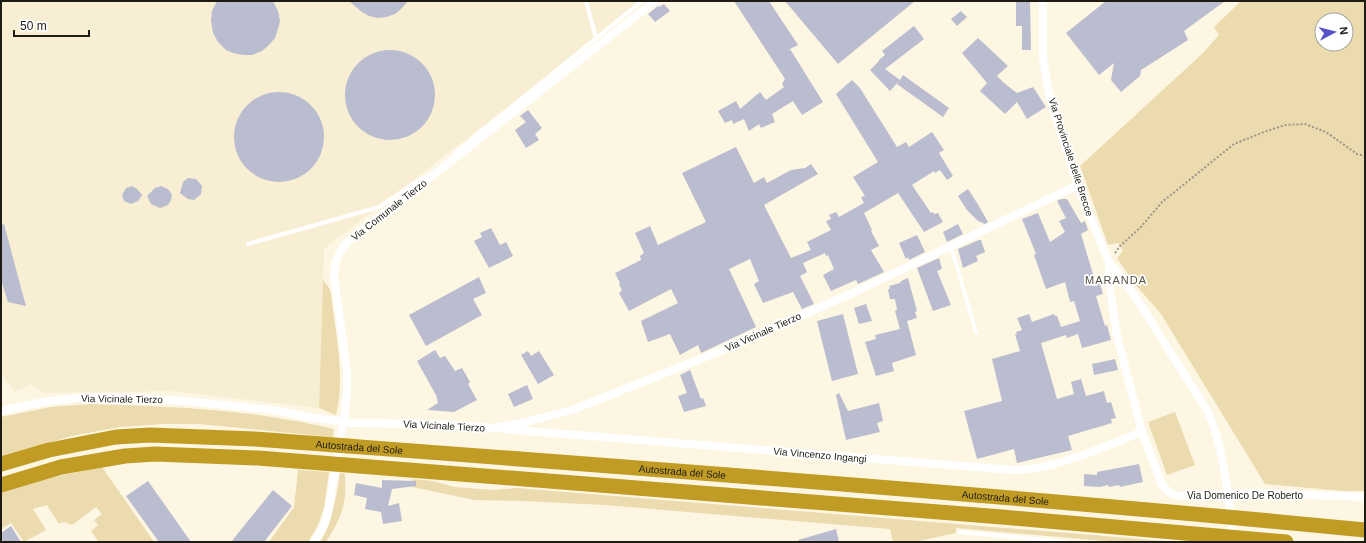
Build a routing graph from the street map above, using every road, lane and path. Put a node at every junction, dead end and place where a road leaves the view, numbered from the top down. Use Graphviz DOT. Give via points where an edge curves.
graph roads {
  1 [pos="586,1"];
  2 [pos="642,1"];
  3 [pos="655,1"];
  4 [pos="1043,1"];
  5 [pos="596,38"];
  6 [pos="1365,156"];
  7 [pos="1078,185"];
  8 [pos="248,244"];
  9 [pos="951,246"];
  10 [pos="1109,262"];
  11 [pos="976,332"];
  12 [pos="1,411"];
  13 [pos="493,428"];
  14 [pos="1142,432"];
  15 [pos="1,464"];
  16 [pos="1,485"];
  17 [pos="1365,497"];
  18 [pos="1205,514"];
  19 [pos="1365,520"];
  20 [pos="1365,530"];
  21 [pos="960,532"];
  22 [pos="314,542"];
  23 [pos="1065,542"];
  24 [pos="1234,542"];
  25 [pos="1286,542"];
  1 -- 5 [label="lane"];
  2 -- 5 [label="lane"];
  3 -- 22 [label="street, Via Comunale Tierzo" via="343,246 334,264 334,274 348,390 327,517"];
  4 -- 7 [label="street, Via Provinciale delle Brecce" via="1043,58 1048,88"];
  5 -- 8 [label="lane" via="430,174 379,207"];
  6 -- 10 [label="path" via="1357,154 1326,132 1305,124 1284,126 1234,144 1162,202 1141,227 1120,246"];
  7 -- 9 [label="street, Via Vicinale Tierzo"];
  7 -- 10 [label="street, Via Provinciale delle Brecce"];
  9 -- 11 [label="lane"];
  9 -- 13 [label="street, Via Vicinale Tierzo" via="723,350 572,410"];
  10 -- 14 [label="street, Via Provinciale delle Brecce" via="1109,282 1117,336"];
  10 -- 24 [label="street, Via Provinciale delle Brecce" via="1133,293 1208,412 1224,470"];
  12 -- 13 [label="street, Via Vicinale Tierzo" via="78,398 131,398 274,410 351,423 440,424"];
  13 -- 14 [label="street, Via Vincenzo Ingangi" via="1013,470 1054,466"];
  14 -- 17 [label="street, Via Domenico De Roberto" via="1162,485 1174,495 1260,493"];
  15 -- 18 [label="highway, Autostrada del Sole" via="49,450 116,437 150,435 255,439"];
  16 -- 25 [label="highway, Autostrada del Sole" via="61,466 125,456 155,454 258,458"];
  18 -- 19 [label="highway"];
  18 -- 20 [label="highway, Autostrada del Sole"];
  21 -- 23 [label="lane"];
}
